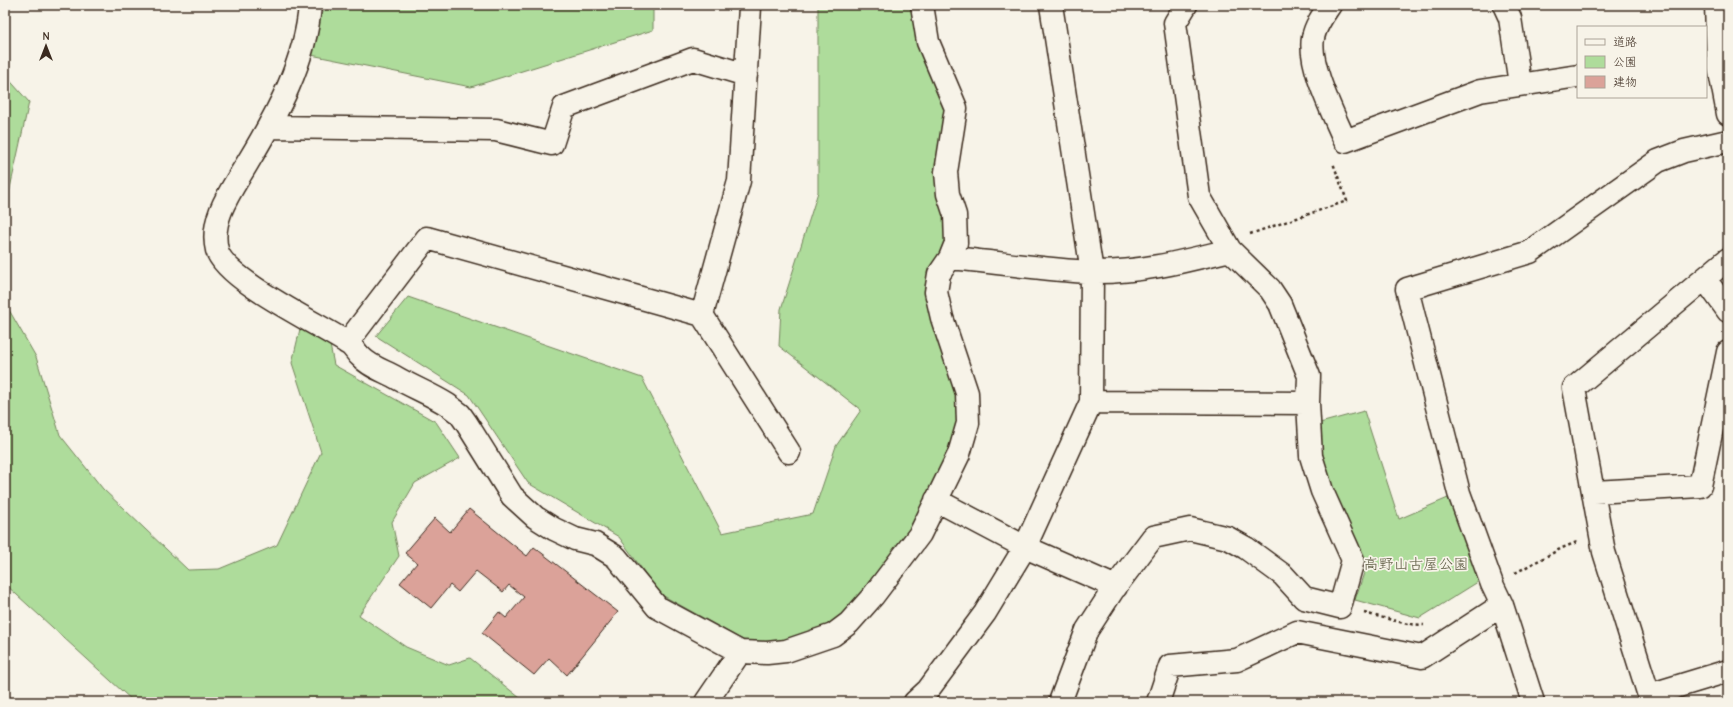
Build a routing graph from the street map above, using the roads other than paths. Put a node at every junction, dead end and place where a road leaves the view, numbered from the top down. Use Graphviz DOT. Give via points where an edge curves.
graph roads {
  1 [pos="310,5"];
  2 [pos="922,5"];
  3 [pos="1050,5"];
  4 [pos="1186,5"];
  5 [pos="1330,5"];
  6 [pos="1504,5"];
  7 [pos="1716,5"];
  8 [pos="750,6"];
  9 [pos="1718,66"];
  10 [pos="746,76"];
  11 [pos="1577,76"];
  12 [pos="1520,84"];
  13 [pos="1728,114"];
  14 [pos="269,127"];
  15 [pos="1728,141"];
  16 [pos="1227,246"];
  17 [pos="950,258"];
  18 [pos="1728,258"];
  19 [pos="1092,272"];
  20 [pos="1705,279"];
  21 [pos="1728,311"];
  22 [pos="702,314"];
  23 [pos="347,343"];
  24 [pos="1728,352"];
  25 [pos="1091,402"];
  26 [pos="1308,403"];
  27 [pos="789,452"];
  28 [pos="1594,492"];
  29 [pos="936,500"];
  30 [pos="1025,547"];
  31 [pos="1116,587"];
  32 [pos="1502,605"];
  33 [pos="740,652"];
  34 [pos="1728,670"];
  35 [pos="1650,699"];
  36 [pos="706,702"];
  37 [pos="915,702"];
  38 [pos="1060,702"];
  39 [pos="1158,702"];
  40 [pos="1533,702"];
  1 -- 14 [label="street" via="309,19 294,73"];
  2 -- 17 [label="street" via="928,42 956,108 946,172 948,194 955,215 956,243"];
  3 -- 19 [label="street"];
  4 -- 16 [label="street" via="1175,23 1199,196"];
  5 -- 12 [label="street" via="1320,19 1313,38 1312,53 1345,141 1480,91"];
  6 -- 12 [label="street" via="1510,18"];
  7 -- 9 [label="street"];
  8 -- 10 [label="street"];
  9 -- 13 [label="street"];
  10 -- 14 [label="street" via="694,59 564,107 552,144 496,130"];
  10 -- 22 [label="street" via="739,181"];
  11 -- 12 [label="street"];
  14 -- 23 [label="street" via="224,203 216,227 218,252 231,271"];
  15 -- 32 [label="street" via="1684,151 1658,161 1530,252 1407,289 1459,493"];
  16 -- 19 [label="street" via="1173,264 1134,270"];
  16 -- 26 [label="street" via="1270,289 1280,304 1309,376"];
  17 -- 19 [label="street"];
  17 -- 29 [label="street" via="939,274 936,292 967,393 968,423 959,454"];
  18 -- 20 [label="street"];
  19 -- 25 [label="street"];
  20 -- 21 [label="street"];
  20 -- 28 [label="street" via="1574,388"];
  22 -- 23 [label="street" via="427,238"];
  22 -- 27 [label="street"];
  23 -- 33 [label="street" via="361,358 439,399 460,414 512,496 535,517 575,539 595,544 616,557 657,607"];
  24 -- 28 [label="street" via="1700,486"];
  25 -- 26 [label="street"];
  25 -- 30 [label="street"];
  26 -- 31 [label="street" via="1311,456 1322,491 1353,560 1340,607 1304,598 1283,575 1228,538 1190,529 1153,537"];
  28 -- 35 [label="street" via="1604,552"];
  29 -- 30 [label="street"];
  29 -- 33 [label="street" via="920,534 874,596 849,623 833,635 786,651"];
  30 -- 31 [label="street"];
  30 -- 37 [label="street" via="985,613 928,690"];
  31 -- 38 [label="street" via="1087,630"];
  32 -- 39 [label="street" via="1422,657 1297,632 1237,660 1170,666"];
  32 -- 40 [label="street"];
  33 -- 36 [label="street"];
  34 -- 35 [label="street"];
}
